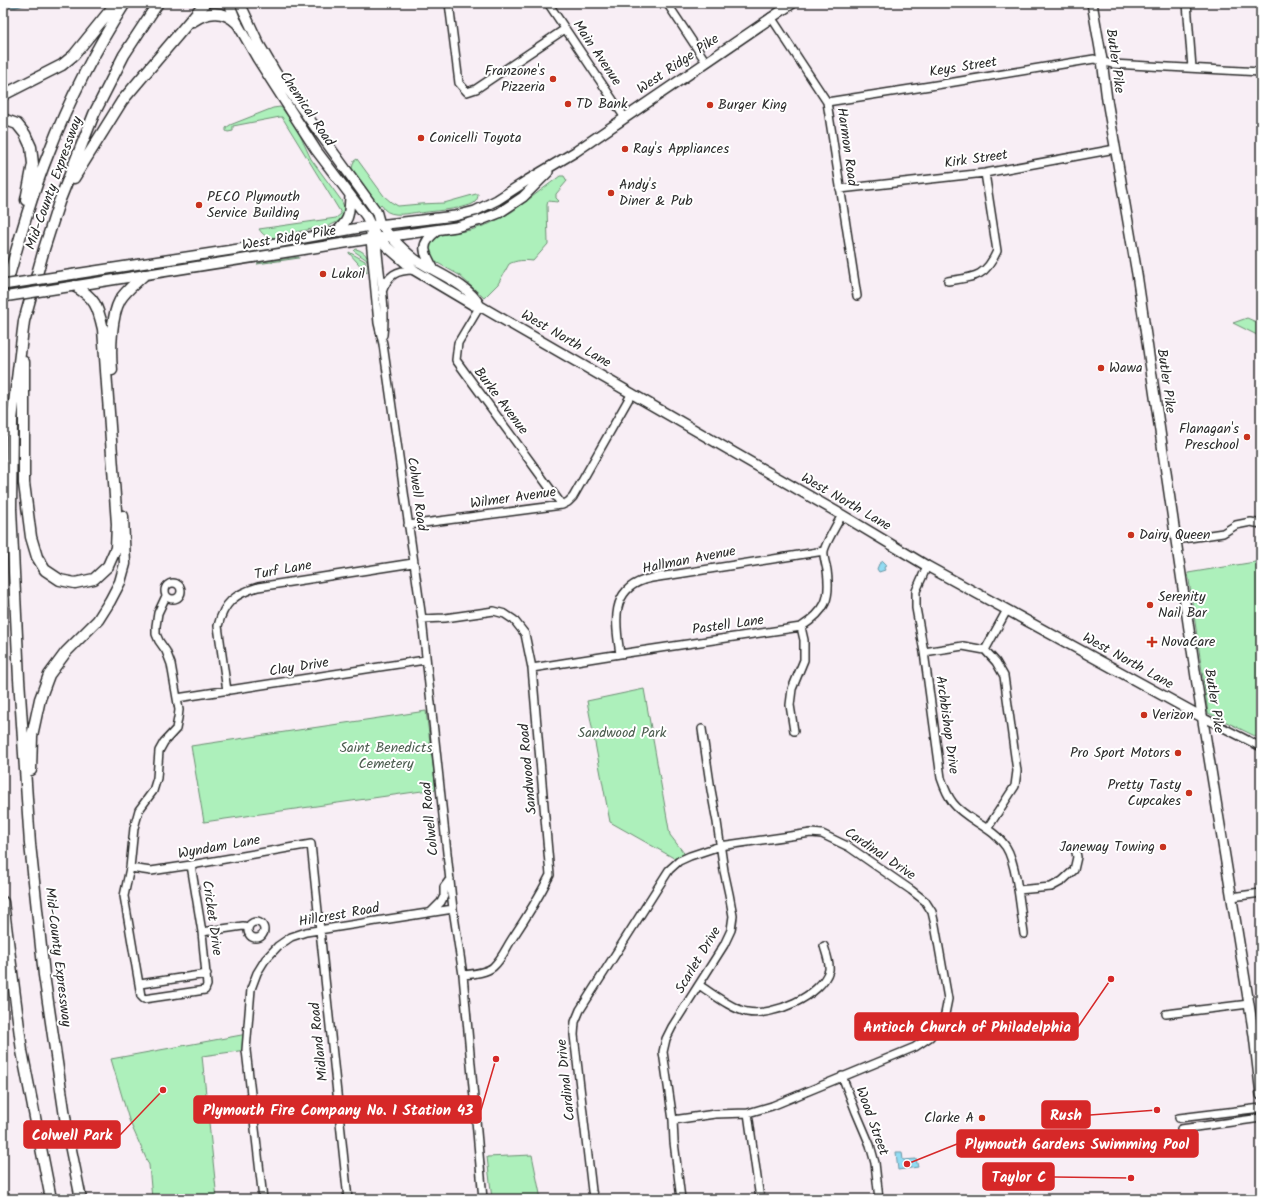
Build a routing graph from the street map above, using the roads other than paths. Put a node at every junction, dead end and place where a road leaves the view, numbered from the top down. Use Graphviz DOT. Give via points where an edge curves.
graph roads {
  1 [pos="116,3"];
  2 [pos="125,3"];
  3 [pos="158,3"];
  4 [pos="205,3"];
  5 [pos="229,3"];
  6 [pos="240,3"];
  7 [pos="449,3"];
  8 [pos="548,3"];
  9 [pos="667,3"];
  10 [pos="793,3"];
  11 [pos="1092,3"];
  12 [pos="1187,3"];
  13 [pos="771,17"];
  14 [pos="237,23"];
  15 [pos="186,25"];
  16 [pos="565,29"];
  17 [pos="1102,60"];
  18 [pos="706,62"];
  19 [pos="1192,68"];
  20 [pos="1261,72"];
  21 [pos="3,95"];
  22 [pos="828,102"];
  23 [pos="625,118"];
  24 [pos="3,119"];
  25 [pos="1115,149"];
  26 [pos="559,162"];
  27 [pos="985,173"];
  28 [pos="840,190"];
  29 [pos="350,196"];
  30 [pos="59,202"];
  31 [pos="380,225"];
  32 [pos="370,226"];
  33 [pos="440,229"];
  34 [pos="335,233"];
  35 [pos="390,236"];
  36 [pos="373,239"];
  37 [pos="16,253"];
  38 [pos="414,270"];
  39 [pos="434,270"];
  40 [pos="144,275"];
  41 [pos="948,281"];
  42 [pos="3,285"];
  43 [pos="74,286"];
  44 [pos="382,294"];
  45 [pos="857,296"];
  46 [pos="3,297"];
  47 [pos="480,306"];
  48 [pos="24,320"];
  49 [pos="382,341"];
  50 [pos="632,393"];
  51 [pos="562,505"];
  52 [pos="842,515"];
  53 [pos="1261,524"];
  54 [pos="408,525"];
  55 [pos="1176,540"];
  56 [pos="824,551"];
  57 [pos="413,563"];
  58 [pos="927,566"];
  59 [pos="166,596"];
  60 [pos="1007,610"];
  61 [pos="422,619"];
  62 [pos="801,627"];
  63 [pos="985,650"];
  64 [pos="924,652"];
  65 [pos="620,654"];
  66 [pos="425,660"];
  67 [pos="532,668"];
  68 [pos="227,691"];
  69 [pos="177,698"];
  70 [pos="1202,717"];
  71 [pos="702,729"];
  72 [pos="794,730"];
  73 [pos="1261,747"];
  74 [pos="987,829"];
  75 [pos="30,844"];
  76 [pos="311,844"];
  77 [pos="720,846"];
  78 [pos="1075,848"];
  79 [pos="191,866"];
  80 [pos="130,868"];
  81 [pos="450,879"];
  82 [pos="1018,890"];
  83 [pos="1261,893"];
  84 [pos="1232,897"];
  85 [pos="3,902"];
  86 [pos="453,909"];
  87 [pos="430,913"];
  88 [pos="248,927"];
  89 [pos="321,930"];
  90 [pos="202,932"];
  91 [pos="1024,934"];
  92 [pos="824,946"];
  93 [pos="207,974"];
  94 [pos="463,975"];
  95 [pos="140,984"];
  96 [pos="699,985"];
  97 [pos="1249,1004"];
  98 [pos="1166,1014"];
  99 [pos="1257,1035"];
  100 [pos="842,1076"];
  101 [pos="1261,1095"];
  102 [pos="1261,1108"];
  103 [pos="748,1113"];
  104 [pos="1179,1118"];
  105 [pos="1261,1118"];
  106 [pos="673,1120"];
  107 [pos="1181,1129"];
  108 [pos="51,1199"];
  109 [pos="81,1199"];
  110 [pos="263,1199"];
  111 [pos="348,1199"];
  112 [pos="483,1199"];
  113 [pos="594,1199"];
  114 [pos="681,1199"];
  115 [pos="760,1199"];
  116 [pos="879,1199"];
  1 -- 21 [label="highway" via="74,55 62,65"];
  2 -- 37 [label="highway, Mid-County Expressway" via="77,86 49,152"];
  3 -- 30 [label="highway, Mid-County Expressway" via="124,55 94,114"];
  4 -- 15 [label="highway"];
  5 -- 14 [label="main road, Chemical Road"];
  6 -- 31 [label="main road, Chemical Road" via="276,73 376,211"];
  7 -- 16 [label="street" via="459,83 467,92 476,89"];
  8 -- 16 [label="street, Main Avenue"];
  9 -- 18 [label="street"];
  10 -- 13 [label="main road, West Ridge Pike"];
  11 -- 17 [label="main road, Butler Pike"];
  12 -- 19 [label="street"];
  13 -- 18 [label="main road, West Ridge Pike"];
  13 -- 22 [label="street, Harmon Road"];
  14 -- 15 [label="highway" via="222,13 200,17"];
  14 -- 29 [label="main road, Chemical Road" via="288,108"];
  15 -- 30 [label="highway" via="122,101"];
  16 -- 23 [label="street, Main Avenue"];
  17 -- 19 [label="street, Keys Street" via="1112,64"];
  17 -- 22 [label="street, Keys Street" via="1094,59"];
  17 -- 25 [label="main road, Butler Pike"];
  18 -- 23 [label="main road, West Ridge Pike"];
  19 -- 20 [label="street, Keys Street"];
  22 -- 28 [label="street, Harmon Road"];
  23 -- 26 [label="main road, West Ridge Pike"];
  24 -- 37 [label="highway" via="17,124 25,134 31,147 33,164"];
  25 -- 27 [label="street, Kirk Street"];
  25 -- 55 [label="main road, Butler Pike"];
  26 -- 31 [label="main road, West Ridge Pike" via="498,200 474,211 455,216"];
  26 -- 33 [label="main road, West Ridge Pike" via="523,197 500,213 456,227"];
  27 -- 28 [label="street, Kirk Street"];
  27 -- 41 [label="street" via="997,251 992,262 982,273"];
  28 -- 45 [label="street, Harmon Road"];
  29 -- 32 [label="main road, Chemical Road" via="366,216"];
  29 -- 34 [label="main road" via="347,220"];
  30 -- 48 [label="highway, Mid-County Expressway"];
  31 -- 32 [label="main road, West Ridge Pike"];
  31 -- 35 [label="main road, West North Lane"];
  31 -- 36 [label="main road"];
  32 -- 34 [label="main road, West Ridge Pike"];
  32 -- 36 [label="main road, West North Lane"];
  33 -- 35 [label="main road, West Ridge Pike"];
  33 -- 39 [label="main road" via="428,239 424,248"];
  34 -- 42 [label="main road, West Ridge Pike, bridge"];
  35 -- 36 [label="main road, West Ridge Pike"];
  35 -- 39 [label="main road, West North Lane" via="419,263"];
  36 -- 38 [label="main road, West North Lane"];
  36 -- 40 [label="main road, West Ridge Pike"];
  36 -- 44 [label="street, Colwell Road"];
  36 -- 49 [label="street, Colwell Road" via="378,323"];
  37 -- 46 [label="highway, Mid-County Expressway"];
  38 -- 44 [label="street" via="394,274 386,282"];
  38 -- 47 [label="main road, West North Lane" via="473,305"];
  39 -- 47 [label="main road, West North Lane" via="476,298"];
  40 -- 43 [label="main road, West Ridge Pike"];
  40 -- 75 [label="highway" via="119,301 112,338 125,564 120,582 110,601 98,620 66,652 49,675 40,699 32,736"];
  43 -- 46 [label="main road, West Ridge Pike, bridge"];
  43 -- 48 [label="highway" via="85,292 93,301 102,330 118,524 116,548 108,566 94,578 75,583 60,580 46,570 37,557 31,538 24,483"];
  44 -- 49 [label="street, Colwell Road"];
  47 -- 50 [label="main road, West North Lane"];
  47 -- 51 [label="street, Burke Avenue" via="458,342 456,360"];
  48 -- 75 [label="highway, Mid-County Expressway" via="12,420 11,509"];
  49 -- 54 [label="street, Colwell Road"];
  50 -- 51 [label="street, Wilmer Avenue" via="573,497"];
  50 -- 52 [label="main road, West North Lane"];
  51 -- 54 [label="street, Wilmer Avenue"];
  52 -- 56 [label="street"];
  52 -- 58 [label="main road, West North Lane"];
  53 -- 55 [label="street" via="1251,522 1236,525 1223,533"];
  54 -- 57 [label="street, Colwell Road"];
  55 -- 70 [label="main road, Butler Pike"];
  56 -- 62 [label="street, Pastell Lane" via="828,581 827,600 822,610"];
  56 -- 65 [label="street, Hallman Avenue" via="665,576 644,580 631,586 617,608"];
  57 -- 61 [label="street, Colwell Road"];
  57 -- 68 [label="street, Turf Lane" via="258,586 232,598 218,626"];
  58 -- 60 [label="main road, West North Lane"];
  58 -- 64 [label="street, Archbishop Drive" via="916,591 916,608"];
  59 -- 69 [label="street" via="158,613 156,634 171,664"];
  60 -- 63 [label="street"];
  60 -- 70 [label="main road, West North Lane"];
  61 -- 66 [label="street, Colwell Road"];
  61 -- 67 [label="street, Sandwood Road" via="494,611 505,614 525,634"];
  62 -- 65 [label="street, Pastell Lane"];
  62 -- 72 [label="street" via="804,660 792,689 790,705"];
  63 -- 64 [label="street" via="963,646"];
  63 -- 74 [label="street" via="1004,676 1018,771 1015,786"];
  64 -- 74 [label="street, Archbishop Drive" via="941,778 953,804"];
  65 -- 67 [label="street, Pastell Lane"];
  66 -- 68 [label="street, Clay Drive"];
  66 -- 81 [label="street, Colwell Road"];
  67 -- 94 [label="street, Sandwood Road" via="550,875 540,896 492,968"];
  68 -- 69 [label="street, Clay Drive"];
  69 -- 80 [label="street" via="178,724 159,751 157,778 153,791 139,810 134,828"];
  70 -- 73 [label="street"];
  70 -- 84 [label="main road, Butler Pike"];
  71 -- 77 [label="street, Scarlet Drive"];
  74 -- 82 [label="street, Archbishop Drive" via="1007,848"];
  75 -- 109 [label="highway, Mid-County Expressway" via="44,975 67,1130"];
  76 -- 79 [label="street, Wyndam Lane"];
  76 -- 89 [label="street, Midland Road"];
  77 -- 96 [label="street, Scarlet Drive" via="733,916 731,930"];
  77 -- 100 [label="street, Cardinal Drive" via="811,833 822,834 849,847 896,878 925,901 932,912 948,999 946,1014 930,1037 915,1047"];
  77 -- 113 [label="street, Cardinal Drive" via="679,860 669,870 580,1010 575,1022 576,1060"];
  78 -- 82 [label="street" via="1077,857 1074,870 1062,881 1051,887"];
  79 -- 80 [label="street, Wyndam Lane" via="152,871"];
  79 -- 90 [label="street, Cricket Drive"];
  80 -- 95 [label="street" via="124,896"];
  81 -- 86 [label="street, Colwell Road"];
  81 -- 87 [label="street" via="444,887 441,902"];
  82 -- 91 [label="street, Archbishop Drive"];
  83 -- 84 [label="street"];
  84 -- 97 [label="main road, Butler Pike"];
  85 -- 108 [label="highway" via="22,1051"];
  86 -- 87 [label="street, Hillcrest Road"];
  86 -- 94 [label="street, Colwell Road"];
  87 -- 89 [label="street, Hillcrest Road"];
  88 -- 90 [label="street"];
  89 -- 110 [label="street, Hillcrest Road" via="291,937 278,946 261,966 251,989 246,1050"];
  89 -- 111 [label="street, Midland Road"];
  90 -- 93 [label="street, Cricket Drive"];
  92 -- 96 [label="street" via="830,968 825,979 807,997 770,1012 747,1012"];
  93 -- 95 [label="street"];
  93 -- 95 [label="street" via="205,990 144,999 141,996"];
  94 -- 112 [label="street, Colwell Road"];
  96 -- 106 [label="street, Scarlet Drive" via="672,1027 663,1052"];
  97 -- 98 [label="street"];
  97 -- 99 [label="main road, Butler Pike"];
  99 -- 101 [label="main road, Butler Pike"];
  100 -- 103 [label="street, Cardinal Drive" via="772,1106"];
  100 -- 116 [label="street, Wood Street" via="870,1145"];
  102 -- 104 [label="street"];
  103 -- 106 [label="street, Cardinal Drive" via="715,1114"];
  103 -- 115 [label="street"];
  105 -- 107 [label="street"];
  106 -- 114 [label="street, Scarlet Drive"];
}
